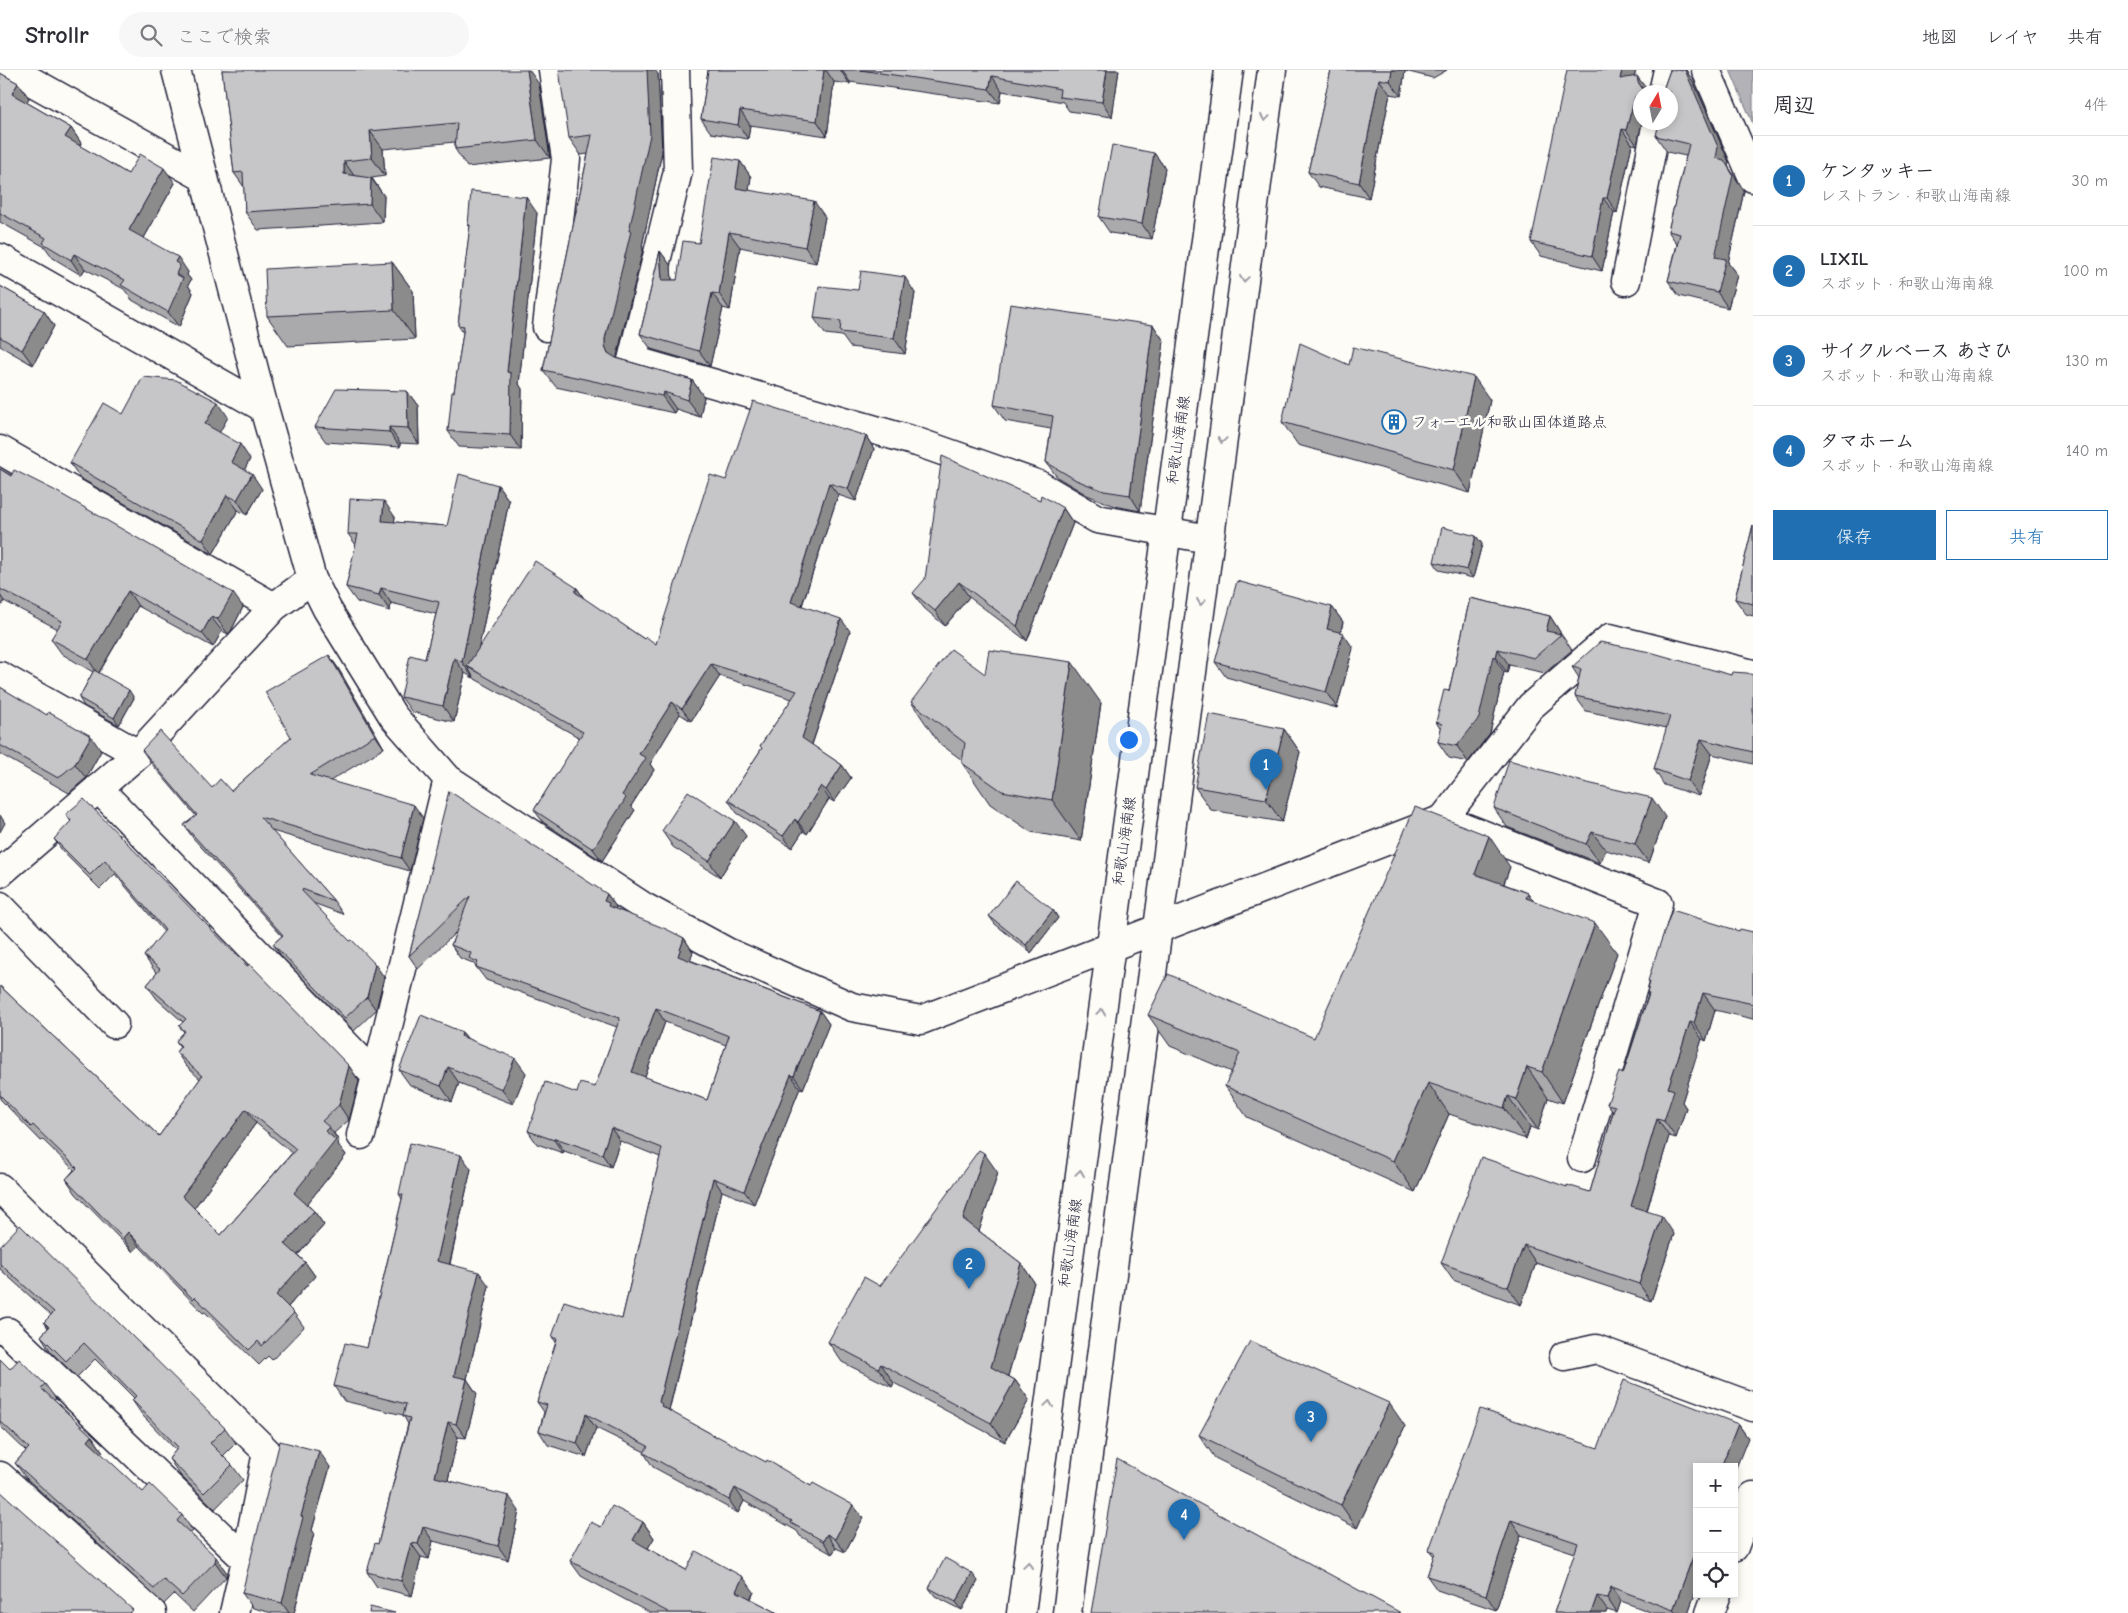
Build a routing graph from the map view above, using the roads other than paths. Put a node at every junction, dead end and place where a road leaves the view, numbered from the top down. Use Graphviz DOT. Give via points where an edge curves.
graph roads {
  1 [pos="11,70"];
  2 [pos="176,70"];
  3 [pos="553,70"];
  4 [pos="675,70"];
  5 [pos="1229,70"];
  6 [pos="1272,70"];
  7 [pos="1668,70"];
  8 [pos="1706,70"];
  9 [pos="1665,85"];
  10 [pos="1655,130"];
  11 [pos="203,177"];
  12 [pos="1753,178"];
  13 [pos="0,258"];
  14 [pos="1626,282"];
  15 [pos="547,328"];
  16 [pos="264,408"];
  17 [pos="0,450"];
  18 [pos="1166,532"];
  19 [pos="1209,538"];
  20 [pos="312,579"];
  21 [pos="274,607"];
  22 [pos="1753,674"];
  23 [pos="0,676"];
  24 [pos="138,754"];
  25 [pos="448,779"];
  26 [pos="98,788"];
  27 [pos="1443,819"];
  28 [pos="0,873"];
  29 [pos="0,906"];
  30 [pos="1158,930"];
  31 [pos="1110,947"];
  32 [pos="114,1024"];
  33 [pos="376,1076"];
  34 [pos="361,1135"];
  35 [pos="1582,1158"];
  36 [pos="0,1188"];
  37 [pos="8,1332"];
  38 [pos="1564,1356"];
  39 [pos="1753,1407"];
  40 [pos="0,1476"];
  41 [pos="1753,1496"];
  42 [pos="1738,1536"];
  43 [pos="246,1560"];
  44 [pos="1716,1598"];
  45 [pos="152,1613"];
  46 [pos="234,1613"];
  47 [pos="1021,1613"];
  48 [pos="1067,1613"];
  49 [pos="1710,1613"];
  1 -- 11 [label="street"];
  2 -- 11 [label="street"];
  3 -- 15 [label="street" via="566,159"];
  4 -- 18 [label="street" via="678,171 632,360 917,442 1039,484 1097,519"];
  5 -- 18 [label="street, 和歌山海南線"];
  6 -- 19 [label="street, one-way"];
  7 -- 9 [label="street"];
  8 -- 12 [label="street"];
  10 -- 14 [label="street"];
  11 -- 16 [label="street"];
  13 -- 16 [label="street"];
  16 -- 20 [label="street"];
  17 -- 21 [label="street"];
  18 -- 19 [label="street"];
  18 -- 31 [label="street, 和歌山海南線"];
  19 -- 30 [label="street, one-way"];
  20 -- 21 [label="street"];
  20 -- 25 [label="street" via="393,716"];
  21 -- 24 [label="street"];
  22 -- 27 [label="street" via="1610,638 1531,706"];
  23 -- 24 [label="street"];
  24 -- 26 [label="street"];
  25 -- 31 [label="street" via="644,907 727,952 852,1007 921,1020"];
  25 -- 33 [label="street"];
  26 -- 28 [label="street"];
  26 -- 33 [label="street"];
  27 -- 30 [label="street"];
  27 -- 35 [label="street" via="1658,904"];
  29 -- 32 [label="street"];
  30 -- 31 [label="street"];
  30 -- 48 [label="street"];
  47 -- 31 [label="street, 和歌山海南線, one-way"];
  33 -- 34 [label="street"];
  36 -- 43 [label="street" via="267,1452"];
  37 -- 43 [label="street"];
  38 -- 39 [label="street" via="1596,1349"];
  40 -- 45 [label="street"];
  41 -- 42 [label="street"];
  43 -- 46 [label="street"];
  44 -- 49 [label="street"];
}
